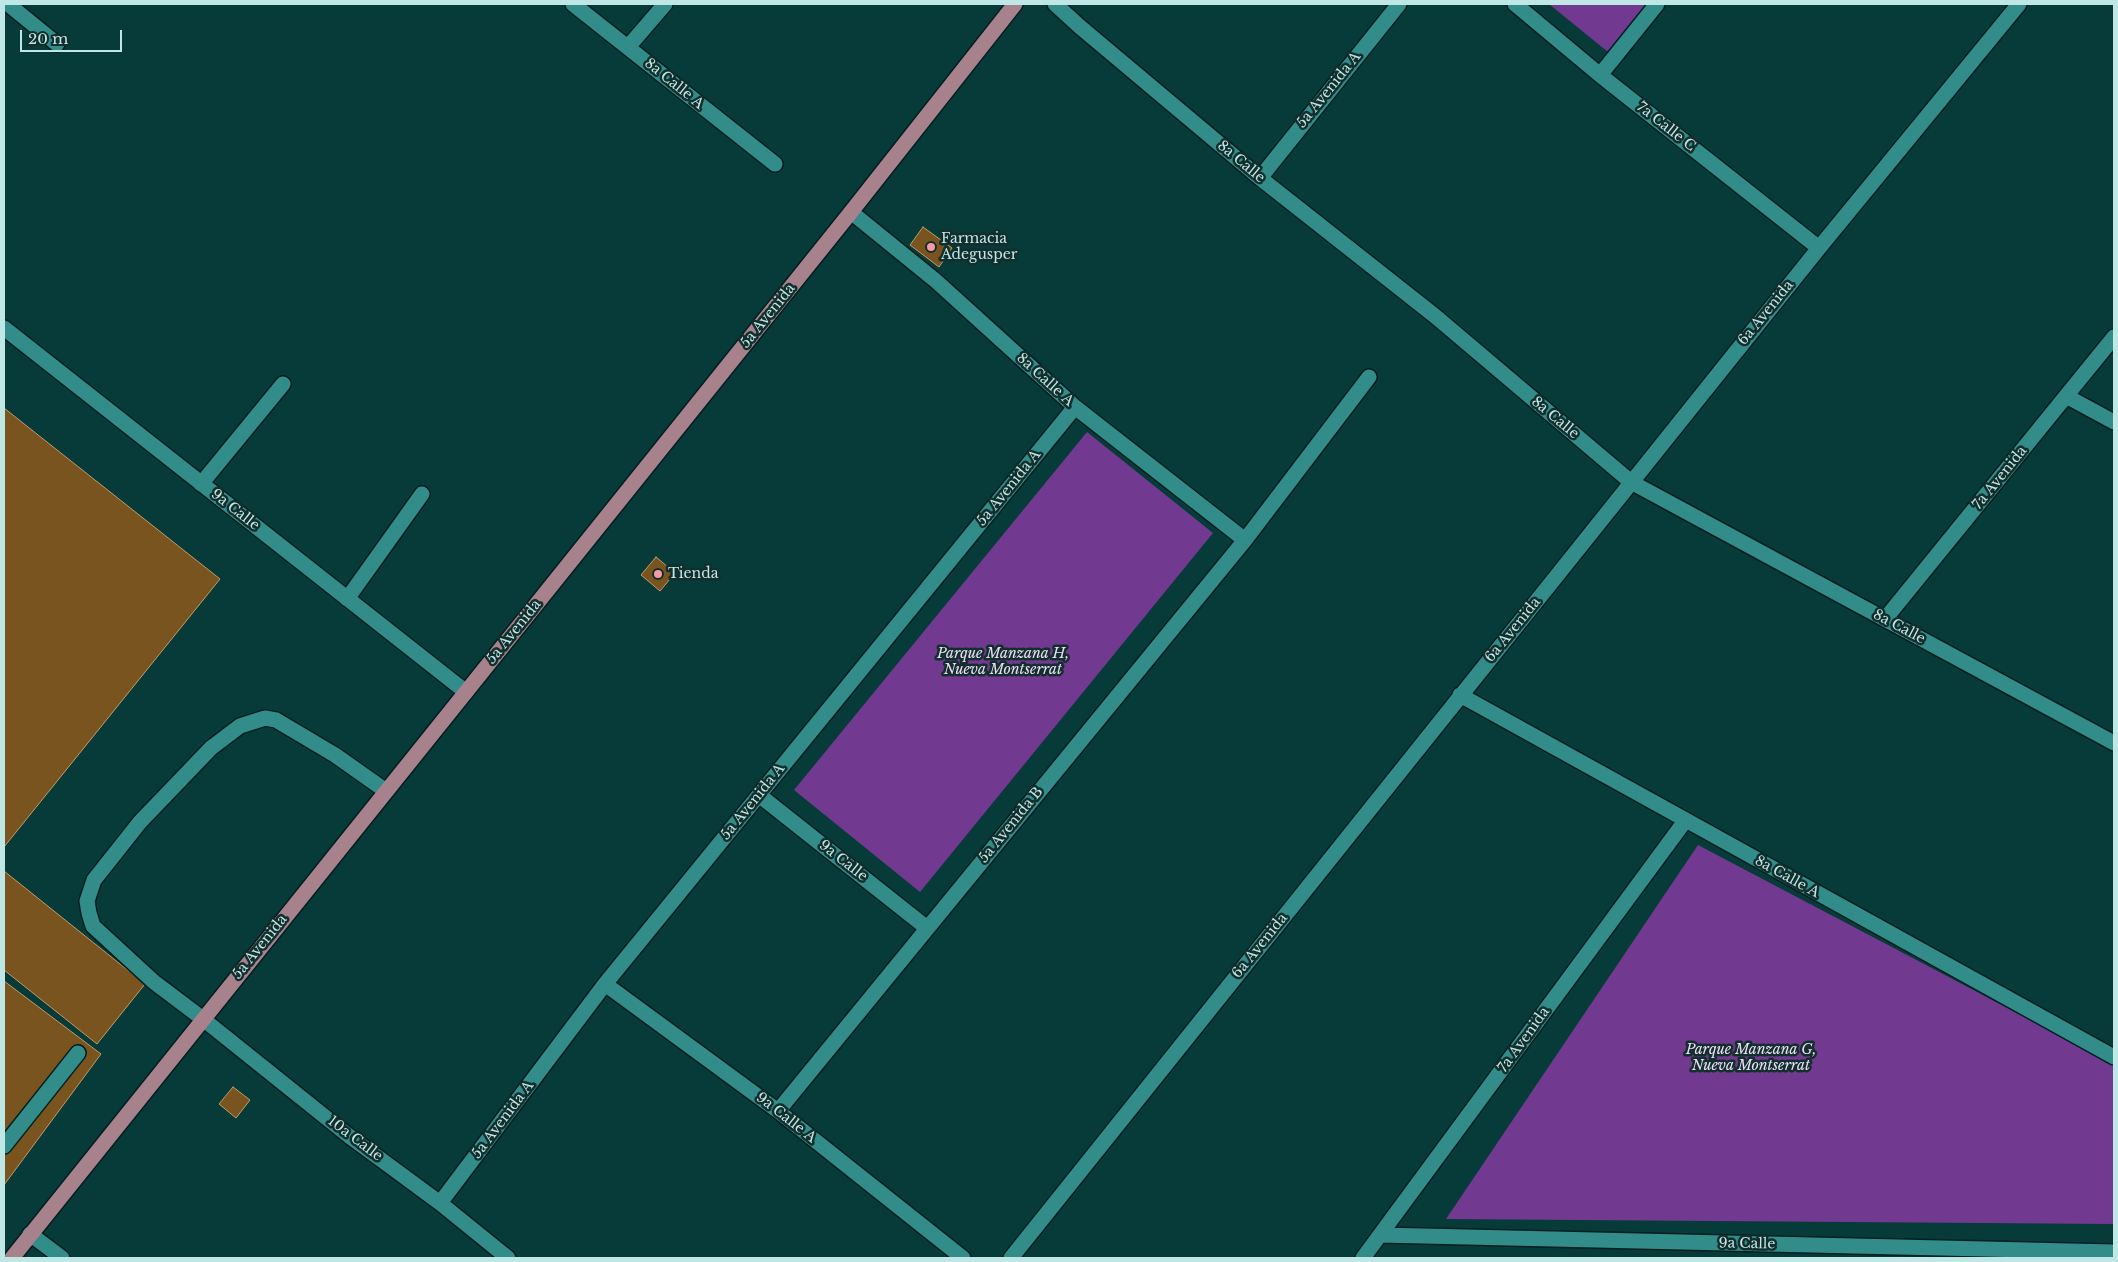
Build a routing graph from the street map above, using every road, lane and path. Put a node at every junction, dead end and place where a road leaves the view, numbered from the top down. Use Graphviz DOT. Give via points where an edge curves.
graph roads {
  1 [pos="8,4"];
  2 [pos="573,4"];
  3 [pos="665,4"];
  4 [pos="1015,4"];
  5 [pos="1055,4"];
  6 [pos="1399,4"];
  7 [pos="1515,4"];
  8 [pos="1657,4"];
  9 [pos="2019,4"];
  10 [pos="57,44"];
  11 [pos="628,48"];
  12 [pos="1600,75"];
  13 [pos="775,164"];
  14 [pos="1260,178"];
  15 [pos="851,212"];
  16 [pos="1819,248"];
  17 [pos="4,328"];
  18 [pos="2114,337"];
  19 [pos="1369,377"];
  20 [pos="283,384"];
  21 [pos="2066,396"];
  22 [pos="1075,407"];
  23 [pos="2114,422"];
  24 [pos="1631,482"];
  25 [pos="201,484"];
  26 [pos="422,494"];
  27 [pos="1245,540"];
  28 [pos="348,599"];
  29 [pos="1885,619"];
  30 [pos="466,692"];
  31 [pos="1460,696"];
  32 [pos="2114,743"];
  33 [pos="386,791"];
  34 [pos="759,795"];
  35 [pos="1685,821"];
  36 [pos="927,928"];
  37 [pos="605,984"];
  38 [pos="202,1019"];
  39 [pos="78,1053"];
  40 [pos="2114,1057"];
  41 [pos="778,1111"];
  42 [pos="4,1146"];
  43 [pos="440,1203"];
  44 [pos="30,1234"];
  45 [pos="1380,1235"];
  46 [pos="2114,1252"];
  47 [pos="12,1258"];
  48 [pos="62,1258"];
  49 [pos="508,1258"];
  50 [pos="963,1258"];
  51 [pos="1011,1258"];
  52 [pos="1363,1258"];
  1 -- 10 [label="street"];
  2 -- 11 [label="street, 8a Calle A"];
  3 -- 11 [label="street"];
  4 -- 15 [label="main road, 5a Avenida"];
  5 -- 14 [label="street, 8a Calle"];
  6 -- 14 [label="street, 5a Avenida A"];
  7 -- 12 [label="street, 7a Calle C"];
  8 -- 12 [label="street"];
  9 -- 16 [label="street, 6a Avenida"];
  11 -- 13 [label="street, 8a Calle A"];
  12 -- 16 [label="street, 7a Calle C"];
  14 -- 24 [label="street, 8a Calle" via="1435,316"];
  15 -- 22 [label="street, 8a Calle A" via="936,281"];
  15 -- 30 [label="main road, 5a Avenida"];
  16 -- 24 [label="street, 6a Avenida"];
  17 -- 25 [label="street, 9a Calle"];
  18 -- 21 [label="street, 7a Avenida"];
  19 -- 27 [label="street, 5a Avenida B"];
  20 -- 25 [label="street"];
  21 -- 23 [label="street"];
  21 -- 29 [label="street, 7a Avenida"];
  22 -- 27 [label="street, 8a Calle A"];
  22 -- 34 [label="street, 5a Avenida A"];
  24 -- 29 [label="street, 8a Calle"];
  24 -- 31 [label="street, 6a Avenida"];
  25 -- 28 [label="street, 9a Calle"];
  26 -- 28 [label="street"];
  27 -- 36 [label="street, 5a Avenida B"];
  28 -- 30 [label="street, 9a Calle"];
  29 -- 32 [label="street, 8a Calle"];
  30 -- 33 [label="main road, 5a Avenida"];
  31 -- 35 [label="street, 8a Calle A"];
  31 -- 51 [label="street, 6a Avenida"];
  33 -- 38 [label="main road, 5a Avenida"];
  33 -- 38 [label="street, 10a Calle" via="310,740 276,720 265,718 240,726 211,748 135,829 94,880 87,901 93,926 154,982"];
  34 -- 36 [label="street, 9a Calle"];
  34 -- 37 [label="street, 5a Avenida A"];
  35 -- 40 [label="street, 8a Calle A"];
  35 -- 45 [label="street, 7a Avenida"];
  36 -- 41 [label="street, 5a Avenida B"];
  37 -- 41 [label="street, 9a Calle A"];
  37 -- 43 [label="street, 5a Avenida A"];
  38 -- 43 [label="street, 10a Calle" via="349,1136"];
  38 -- 44 [label="main road, 5a Avenida"];
  39 -- 42 [label="street"];
  41 -- 50 [label="street, 9a Calle A"];
  43 -- 49 [label="street, 10a Calle"];
  44 -- 47 [label="main road, 5a Avenida"];
  44 -- 48 [label="street"];
  45 -- 46 [label="street, 9a Calle"];
  45 -- 52 [label="street, 7a Avenida"];
}
